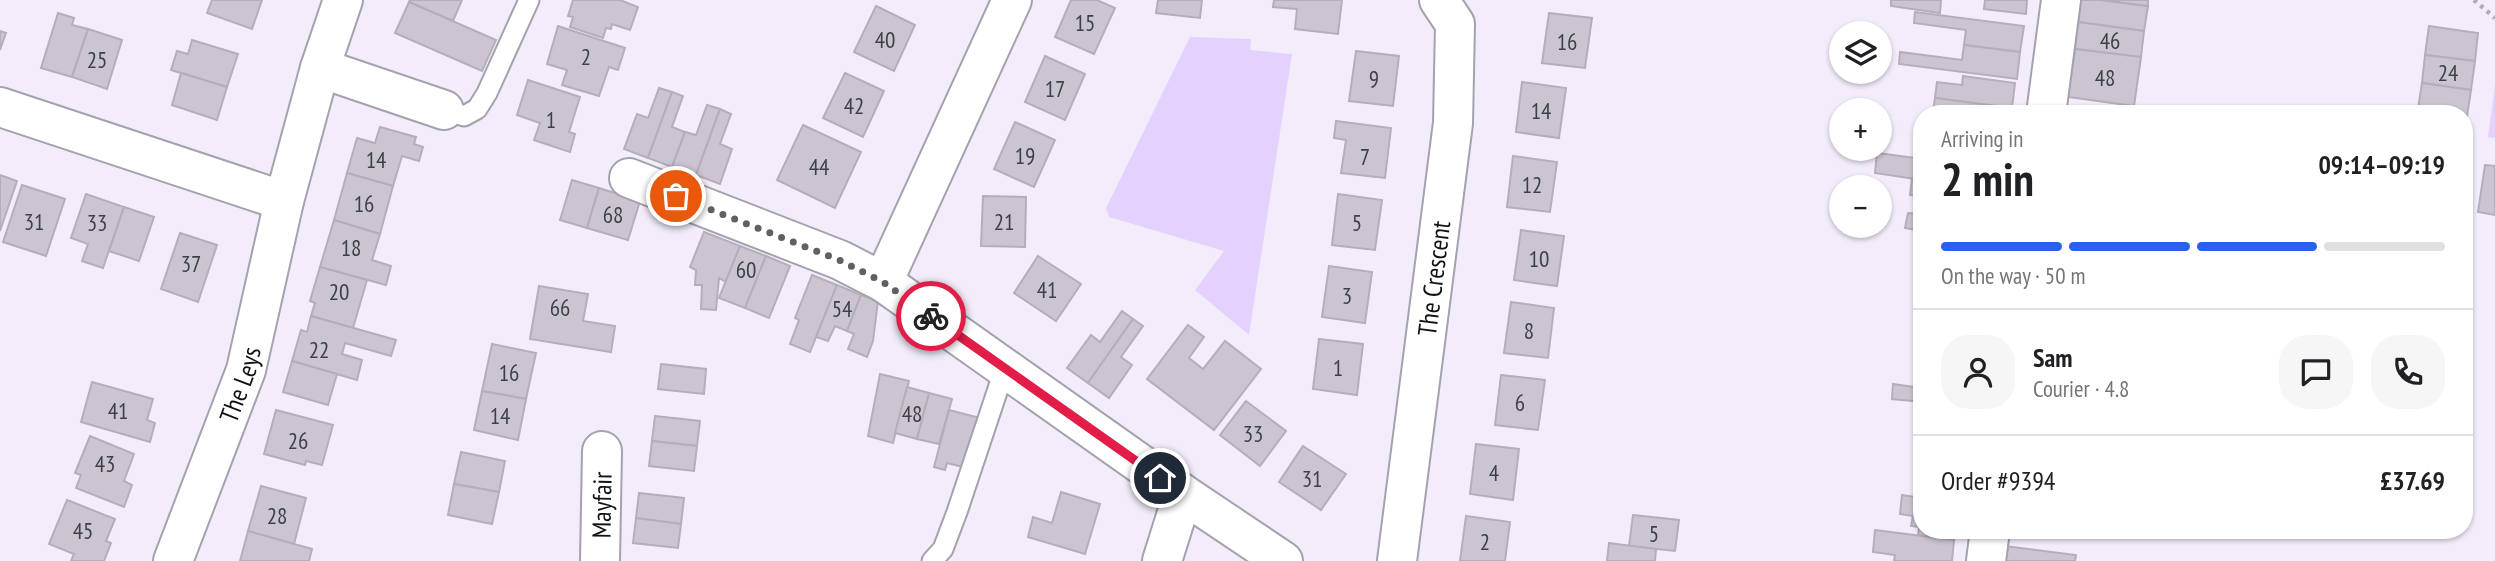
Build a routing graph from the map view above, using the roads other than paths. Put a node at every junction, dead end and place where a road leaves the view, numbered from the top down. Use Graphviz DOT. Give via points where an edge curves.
graph roads {
  1 [pos="343,0"];
  2 [pos="529,0"];
  3 [pos="1012,0"];
  4 [pos="1439,0"];
  5 [pos="2062,0"];
  6 [pos="320,68"];
  7 [pos="2047,105"];
  8 [pos="0,107"];
  9 [pos="444,110"];
  10 [pos="629,178"];
  11 [pos="284,201"];
  12 [pos="883,282"];
  13 [pos="1005,368"];
  14 [pos="602,451"];
  15 [pos="1183,494"];
  16 [pos="1989,539"];
  17 [pos="173,561"];
  18 [pos="600,561"];
  19 [pos="932,561"];
  20 [pos="1163,561"];
  21 [pos="1283,561"];
  22 [pos="1398,561"];
  23 [pos="1986,561"];
  1 -- 6 [label="street, The Leys"];
  2 -- 9 [label="lane" via="477,109 464,116"];
  3 -- 12 [label="street"];
  4 -- 22 [label="street, The Crescent" via="1455,24 1453,123"];
  5 -- 7 [label="street"];
  6 -- 9 [label="street"];
  6 -- 11 [label="street, The Leys"];
  8 -- 11 [label="street"];
  10 -- 12 [label="street" via="839,260"];
  11 -- 17 [label="street, The Leys" via="246,370"];
  12 -- 13 [label="street"];
  13 -- 15 [label="street"];
  13 -- 19 [label="lane" via="957,512 943,549"];
  14 -- 18 [label="street, Mayfair"];
  15 -- 20 [label="street"];
  15 -- 21 [label="street"];
  16 -- 23 [label="street"];
}
